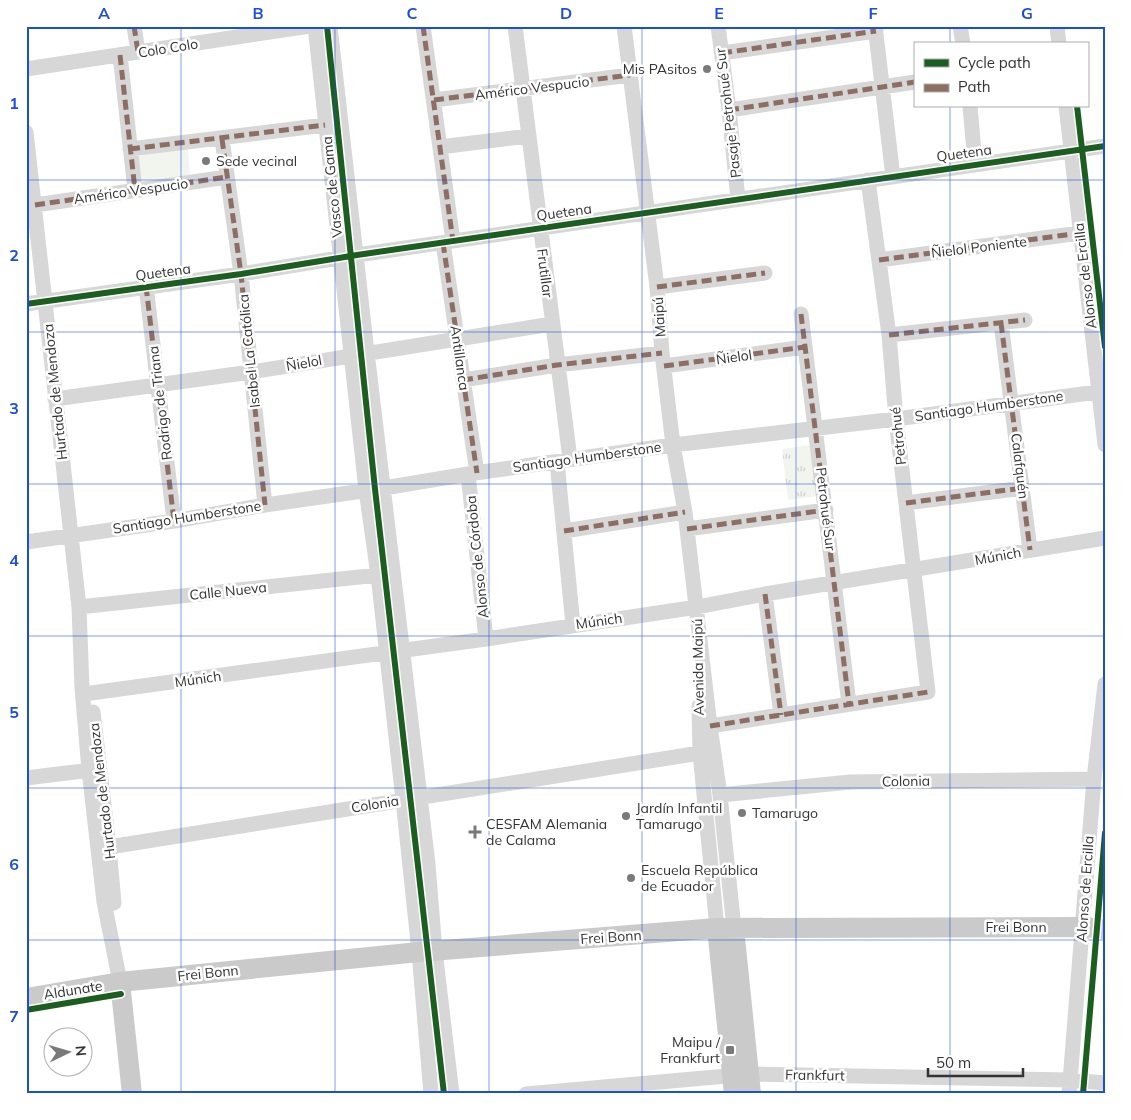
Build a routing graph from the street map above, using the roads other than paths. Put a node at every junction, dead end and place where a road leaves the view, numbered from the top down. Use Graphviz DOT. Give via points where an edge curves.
graph roads {
  1 [pos="134,26"];
  2 [pos="310,26"];
  3 [pos="315,26"];
  4 [pos="330,26"];
  5 [pos="423,26"];
  6 [pos="514,26"];
  7 [pos="624,26"];
  8 [pos="718,26"];
  9 [pos="960,26"];
  10 [pos="1057,26"];
  11 [pos="875,29"];
  12 [pos="963,42"];
  13 [pos="1059,42"];
  14 [pos="138,52"];
  15 [pos="722,53"];
  16 [pos="120,55"];
  17 [pos="26,69"];
  18 [pos="630,76"];
  19 [pos="914,82"];
  20 [pos="883,86"];
  21 [pos="522,89"];
  22 [pos="434,100"];
  23 [pos="970,108"];
  24 [pos="1066,108"];
  25 [pos="729,110"];
  26 [pos="325,125"];
  27 [pos="26,132"];
  28 [pos="528,136"];
  29 [pos="222,139"];
  30 [pos="1105,146"];
  31 [pos="440,147"];
  32 [pos="130,149"];
  33 [pos="1071,150"];
  34 [pos="975,164"];
  35 [pos="227,177"];
  36 [pos="893,177"];
  37 [pos="868,180"];
  38 [pos="135,190"];
  39 [pos="738,199"];
  40 [pos="35,205"];
  41 [pos="647,213"];
  42 [pos="540,228"];
  43 [pos="1080,233"];
  44 [pos="448,242"];
  45 [pos="357,255"];
  46 [pos="340,258"];
  47 [pos="879,260"];
  48 [pos="765,273"];
  49 [pos="241,274"];
  50 [pos="146,286"];
  51 [pos="657,287"];
  52 [pos="46,301"];
  53 [pos="26,304"];
  54 [pos="801,314"];
  55 [pos="1025,320"];
  56 [pos="1001,323"];
  57 [pos="552,324"];
  58 [pos="889,335"];
  59 [pos="458,339"];
  60 [pos="805,347"];
  61 [pos="359,353"];
  62 [pos="663,360"];
  63 [pos="557,365"];
  64 [pos="251,372"];
  65 [pos="463,380"];
  66 [pos="158,384"];
  67 [pos="1102,391"];
  68 [pos="55,399"];
  69 [pos="1012,404"];
  70 [pos="896,419"];
  71 [pos="816,428"];
  72 [pos="673,445"];
  73 [pos="1105,445"];
  74 [pos="563,461"];
  75 [pos="473,473"];
  76 [pos="384,488"];
  77 [pos="1023,488"];
  78 [pos="366,490"];
  79 [pos="906,503"];
  80 [pos="265,505"];
  81 [pos="826,510"];
  82 [pos="685,512"];
  83 [pos="174,521"];
  84 [pos="687,529"];
  85 [pos="564,531"];
  86 [pos="71,535"];
  87 [pos="1105,538"];
  88 [pos="26,542"];
  89 [pos="1030,550"];
  90 [pos="914,570"];
  91 [pos="378,575"];
  92 [pos="835,584"];
  93 [pos="765,594"];
  94 [pos="697,607"];
  95 [pos="79,614"];
  96 [pos="574,625"];
  97 [pos="486,639"];
  98 [pos="402,651"];
  99 [pos="386,653"];
  100 [pos="1105,684"];
  101 [pos="91,693"];
  102 [pos="849,704"];
  103 [pos="781,715"];
  104 [pos="710,726"];
  105 [pos="700,753"];
  106 [pos="95,770"];
  107 [pos="26,778"];
  108 [pos="1094,779"];
  109 [pos="720,795"];
  110 [pos="419,797"];
  111 [pos="403,800"];
  112 [pos="109,847"];
  113 [pos="1083,927"];
  114 [pos="726,928"];
  115 [pos="1105,929"];
  116 [pos="111,930"];
  117 [pos="427,951"];
  118 [pos="120,982"];
  119 [pos="26,998"];
  120 [pos="1105,1083"];
  121 [pos="741,1084"];
  122 [pos="1069,1087"];
  123 [pos="132,1094"];
  124 [pos="432,1094"];
  125 [pos="452,1094"];
  126 [pos="526,1094"];
  1 -- 14 [label="street"];
  2 -- 14 [label="street, Colo Colo"];
  3 -- 26 [label="street, Vasco de Gama"];
  4 -- 45 [label="street, Vasco de Gama"];
  5 -- 22 [label="street, Antillanca"];
  6 -- 21 [label="street, Frutillar"];
  7 -- 18 [label="street, Maipú"];
  8 -- 15 [label="street, Pasaje Petrohué Sur"];
  9 -- 12 [label="street"];
  10 -- 13 [label="street"];
  11 -- 15 [label="street"];
  11 -- 20 [label="street"];
  14 -- 16 [label="street, Colo Colo"];
  15 -- 25 [label="street, Pasaje Petrohué Sur"];
  16 -- 17 [label="street, Colo Colo"];
  16 -- 32 [label="street"];
  18 -- 21 [label="street, Américo Vespucio"];
  18 -- 41 [label="street, Maipú"];
  19 -- 20 [label="street"];
  20 -- 25 [label="street"];
  20 -- 36 [label="street"];
  21 -- 22 [label="street, Américo Vespucio"];
  21 -- 28 [label="street, Frutillar"];
  22 -- 31 [label="street, Antillanca"];
  23 -- 34 [label="street"];
  24 -- 33 [label="street, Alonso de Ercilla"];
  25 -- 39 [label="street, Pasaje Petrohué Sur"];
  26 -- 29 [label="street"];
  26 -- 46 [label="street, Vasco de Gama"];
  27 -- 40 [label="street, Hurtado de Mendoza"];
  28 -- 31 [label="street"];
  28 -- 42 [label="street, Frutillar"];
  29 -- 32 [label="street"];
  29 -- 35 [label="street, Isabel La Católica"];
  30 -- 33 [label="street, Quetena"];
  31 -- 44 [label="street, Antillanca"];
  32 -- 38 [label="street"];
  33 -- 34 [label="street, Quetena"];
  33 -- 43 [label="street, Alonso de Ercilla"];
  34 -- 36 [label="street, Quetena"];
  35 -- 38 [label="street, Américo Vespucio"];
  35 -- 49 [label="street, Isabel La Católica"];
  36 -- 37 [label="street, Quetena"];
  37 -- 39 [label="street, Quetena"];
  37 -- 47 [label="street, Petrohué"];
  38 -- 40 [label="street, Américo Vespucio"];
  39 -- 41 [label="street, Quetena"];
  40 -- 52 [label="street, Hurtado de Mendoza"];
  41 -- 42 [label="street, Quetena"];
  41 -- 51 [label="street, Maipú"];
  42 -- 44 [label="street, Quetena"];
  42 -- 57 [label="street, Frutillar"];
  43 -- 47 [label="street, Ñielol Poniente"];
  43 -- 67 [label="street, Alonso de Ercilla"];
  44 -- 45 [label="street, Quetena"];
  44 -- 59 [label="street, Antillanca"];
  45 -- 46 [label="street, Quetena"];
  45 -- 61 [label="street, Vasco de Gama"];
  46 -- 49 [label="street, Quetena"];
  46 -- 61 [label="street, Vasco de Gama"];
  47 -- 58 [label="street, Petrohué"];
  48 -- 51 [label="street"];
  49 -- 50 [label="street, Quetena"];
  49 -- 64 [label="street, Isabel La Católica"];
  50 -- 52 [label="street, Quetena"];
  50 -- 66 [label="street, Rodrigo de Triana"];
  51 -- 62 [label="street, Maipú"];
  52 -- 53 [label="street, Quetena"];
  52 -- 68 [label="street, Hurtado de Mendoza"];
  54 -- 60 [label="street, Petrohué Sur"];
  55 -- 56 [label="street"];
  56 -- 58 [label="street"];
  56 -- 69 [label="street, Calafquén"];
  57 -- 59 [label="street, Ñielol"];
  57 -- 63 [label="street, Frutillar"];
  58 -- 70 [label="street, Petrohué"];
  59 -- 61 [label="street, Ñielol"];
  59 -- 65 [label="street, Antillanca"];
  60 -- 62 [label="street, Ñielol"];
  60 -- 71 [label="street, Petrohué Sur"];
  61 -- 64 [label="street, Ñielol"];
  61 -- 76 [label="street, Vasco de Gama"];
  61 -- 78 [label="street, Vasco de Gama"];
  62 -- 63 [label="street, Ñielol"];
  62 -- 72 [label="street, Maipú"];
  63 -- 65 [label="street, Ñielol"];
  63 -- 74 [label="street, Frutillar"];
  64 -- 66 [label="street, Ñielol"];
  64 -- 80 [label="street, Isabel La Católica"];
  65 -- 75 [label="street, Antillanca"];
  66 -- 68 [label="street, Ñielol"];
  66 -- 83 [label="street, Rodrigo de Triana"];
  67 -- 69 [label="street, Santiago Humberstone"];
  67 -- 73 [label="street, Alonso de Ercilla"];
  68 -- 86 [label="street, Hurtado de Mendoza"];
  69 -- 70 [label="street, Santiago Humberstone"];
  69 -- 77 [label="street, Calafquén"];
  70 -- 71 [label="street, Santiago Humberstone"];
  70 -- 79 [label="street, Petrohué"];
  71 -- 72 [label="street, Santiago Humberstone"];
  71 -- 81 [label="street, Petrohué Sur"];
  72 -- 74 [label="street, Santiago Humberstone"];
  72 -- 82 [label="street, Maipú"];
  74 -- 75 [label="street, Santiago Humberstone"];
  74 -- 85 [label="street, Frutillar"];
  75 -- 76 [label="street, Santiago Humberstone"];
  75 -- 97 [label="street, Alonso de Córdoba"];
  76 -- 78 [label="street, Santiago Humberstone"];
  76 -- 98 [label="street, Vasco de Gama"];
  77 -- 79 [label="street"];
  77 -- 89 [label="street, Calafquén"];
  78 -- 80 [label="street, Santiago Humberstone"];
  78 -- 91 [label="street, Vasco de Gama"];
  79 -- 90 [label="street, Petrohué"];
  80 -- 83 [label="street, Santiago Humberstone"];
  81 -- 84 [label="street"];
  81 -- 92 [label="street, Petrohué Sur"];
  82 -- 84 [label="street, Maipú"];
  82 -- 85 [label="street"];
  83 -- 86 [label="street, Santiago Humberstone"];
  84 -- 94 [label="street, Maipú"];
  85 -- 96 [label="street, Frutillar"];
  86 -- 88 [label="street, Santiago Humberstone"];
  86 -- 95 [label="street, Hurtado de Mendoza"];
  87 -- 89 [label="street, Múnich"];
  89 -- 90 [label="street, Múnich"];
  90 -- 92 [label="street, Múnich"];
  90 -- 102 [label="street, Petrohué" via="928,692"];
  91 -- 95 [label="street, Calle Nueva"];
  91 -- 99 [label="street, Vasco de Gama"];
  92 -- 93 [label="street, Múnich"];
  92 -- 102 [label="street, Petrohué Sur"];
  93 -- 94 [label="street, Múnich"];
  93 -- 103 [label="street"];
  94 -- 96 [label="street, Múnich"];
  94 -- 104 [label="street, Avenida Maipú"];
  94 -- 105 [label="street, Avenida Maipú"];
  95 -- 101 [label="street, Hurtado de Mendoza"];
  95 -- 106 [label="street, Hurtado de Mendoza" via="82,688"];
  96 -- 97 [label="street, Múnich"];
  97 -- 98 [label="street, Múnich"];
  98 -- 99 [label="street, Múnich"];
  98 -- 110 [label="street, Vasco de Gama"];
  99 -- 101 [label="street, Múnich"];
  99 -- 111 [label="street, Vasco de Gama"];
  100 -- 108 [label="street, Alonso de Ercilla"];
  101 -- 106 [label="street, Hurtado de Mendoza"];
  102 -- 103 [label="street"];
  103 -- 104 [label="street"];
  104 -- 109 [label="street, Avenida Maipú"];
  105 -- 110 [label="street, Colonia"];
  105 -- 114 [label="street, Avenida Maipú"];
  106 -- 107 [label="street"];
  106 -- 112 [label="street, Hurtado de Mendoza"];
  106 -- 116 [label="street, Hurtado de Mendoza" via="104,902"];
  108 -- 109 [label="street, Colonia" via="850,782"];
  108 -- 113 [label="street, Alonso de Ercilla"];
  109 -- 114 [label="street, Avenida Maipú"];
  110 -- 111 [label="street, Colonia"];
  110 -- 117 [label="street, Vasco de Gama" via="428,864"];
  111 -- 112 [label="street, Colonia"];
  111 -- 117 [label="street, Vasco de Gama"];
  112 -- 116 [label="street, Hurtado de Mendoza" via="114,900"];
  113 -- 114 [label="main road, Frei Bonn"];
  113 -- 115 [label="main road, Frei Bonn"];
  113 -- 122 [label="street, Alonso de Ercilla"];
  114 -- 117 [label="main road, Frei Bonn"];
  114 -- 121 [label="main road, Avenida Maipú"];
  116 -- 118 [label="street, Hurtado de Mendoza"];
  117 -- 118 [label="main road, Frei Bonn"];
  117 -- 124 [label="street, Vasco de Gama"];
  117 -- 125 [label="street, Vasco de Gama"];
  118 -- 119 [label="main road, Aldunate"];
  118 -- 123 [label="main road, Hurtado de Mendoza"];
  120 -- 122 [label="street, Frankfurt"];
  121 -- 122 [label="street, Frankfurt"];
  121 -- 126 [label="street, Frankfurt"];
}
